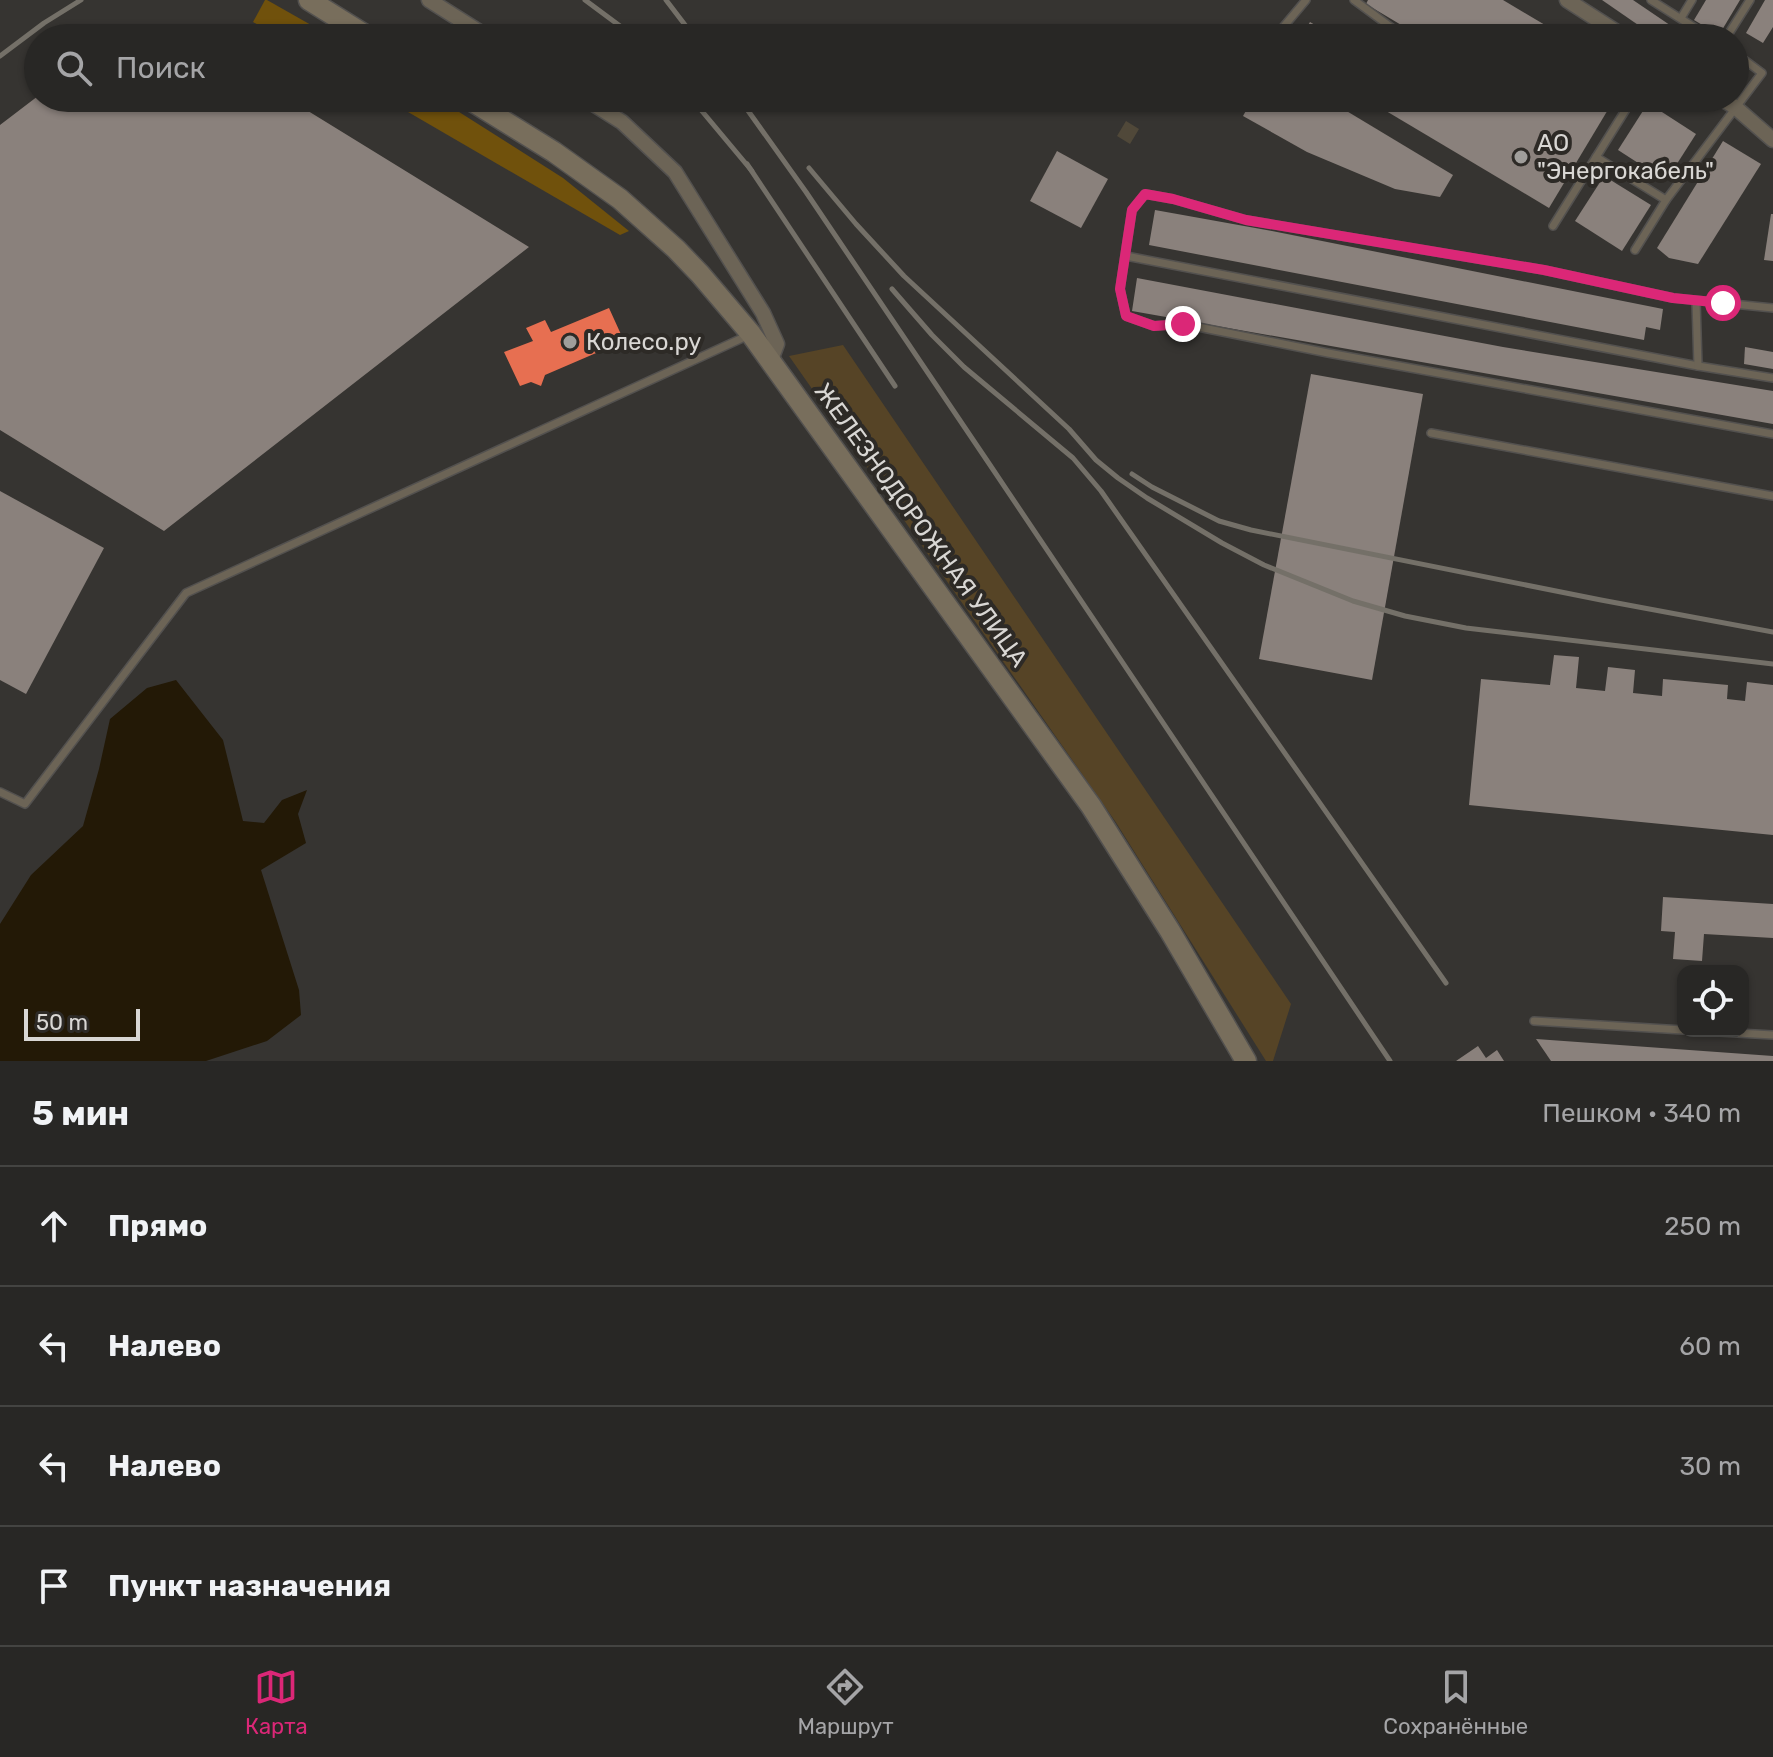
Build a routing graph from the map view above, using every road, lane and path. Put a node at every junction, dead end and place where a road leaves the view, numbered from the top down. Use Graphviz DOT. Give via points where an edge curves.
graph roads {
  1 [pos="309,0"];
  2 [pos="429,0"];
  3 [pos="1306,0"];
  4 [pos="1354,0"];
  5 [pos="1567,0"];
  6 [pos="1651,0"];
  7 [pos="1692,0"];
  8 [pos="1750,0"];
  9 [pos="1681,18"];
  10 [pos="348,24"];
  11 [pos="467,24"];
  12 [pos="1286,24"];
  13 [pos="1387,24"];
  14 [pos="1604,24"];
  15 [pos="1690,24"];
  16 [pos="1735,24"];
  17 [pos="1749,63"];
  18 [pos="1749,89"];
  19 [pos="490,112"];
  20 [pos="606,112"];
  21 [pos="1624,112"];
  22 [pos="1732,112"];
  23 [pos="1741,112"];
  24 [pos="1773,140"];
  25 [pos="1596,157"];
  26 [pos="1666,200"];
  27 [pos="1553,226"];
  28 [pos="1635,250"];
  29 [pos="1126,256"];
  30 [pos="1696,301"];
  31 [pos="1773,308"];
  32 [pos="751,334"];
  33 [pos="771,360"];
  34 [pos="1698,366"];
  35 [pos="1773,378"];
  36 [pos="1431,433"];
  37 [pos="1773,434"];
  38 [pos="1773,496"];
  39 [pos="0,792"];
  40 [pos="1534,1021"];
  41 [pos="1677,1030"];
  42 [pos="1749,1034"];
  43 [pos="1773,1035"];
  44 [pos="1246,1061"];
  1 -- 10 [label="main road"];
  2 -- 11 [label="street"];
  3 -- 12 [label="lane"];
  4 -- 13 [label="lane"];
  5 -- 14 [label="street"];
  6 -- 9 [label="lane"];
  7 -- 9 [label="lane"];
  8 -- 16 [label="lane"];
  9 -- 15 [label="lane"];
  17 -- 18 [label="lane" via="1762,73"];
  19 -- 32 [label="main road, ЖЕЛЕЗНОДОРОЖНАЯ УЛИЦА" via="620,199 676,249"];
  20 -- 33 [label="street" via="675,172 763,313 777,344"];
  21 -- 25 [label="lane"];
  22 -- 26 [label="lane"];
  23 -- 24 [label="street"];
  25 -- 26 [label="lane"];
  25 -- 27 [label="lane"];
  26 -- 28 [label="lane"];
  29 -- 30 [label="lane" via="1132,210 1145,194 1246,220"];
  29 -- 34 [label="lane"];
  29 -- 37 [label="lane" via="1120,289 1126,316 1154,326 1183,324"];
  30 -- 31 [label="lane"];
  30 -- 34 [label="lane"];
  32 -- 33 [label="main road, ЖЕЛЕЗНОДОРОЖНАЯ УЛИЦА"];
  32 -- 39 [label="lane" via="186,593 25,804"];
  33 -- 44 [label="main road, ЖЕЛЕЗНОДОРОЖНАЯ УЛИЦА" via="1091,806"];
  34 -- 35 [label="lane"];
  36 -- 38 [label="lane"];
  40 -- 41 [label="lane"];
  42 -- 43 [label="lane"];
}
